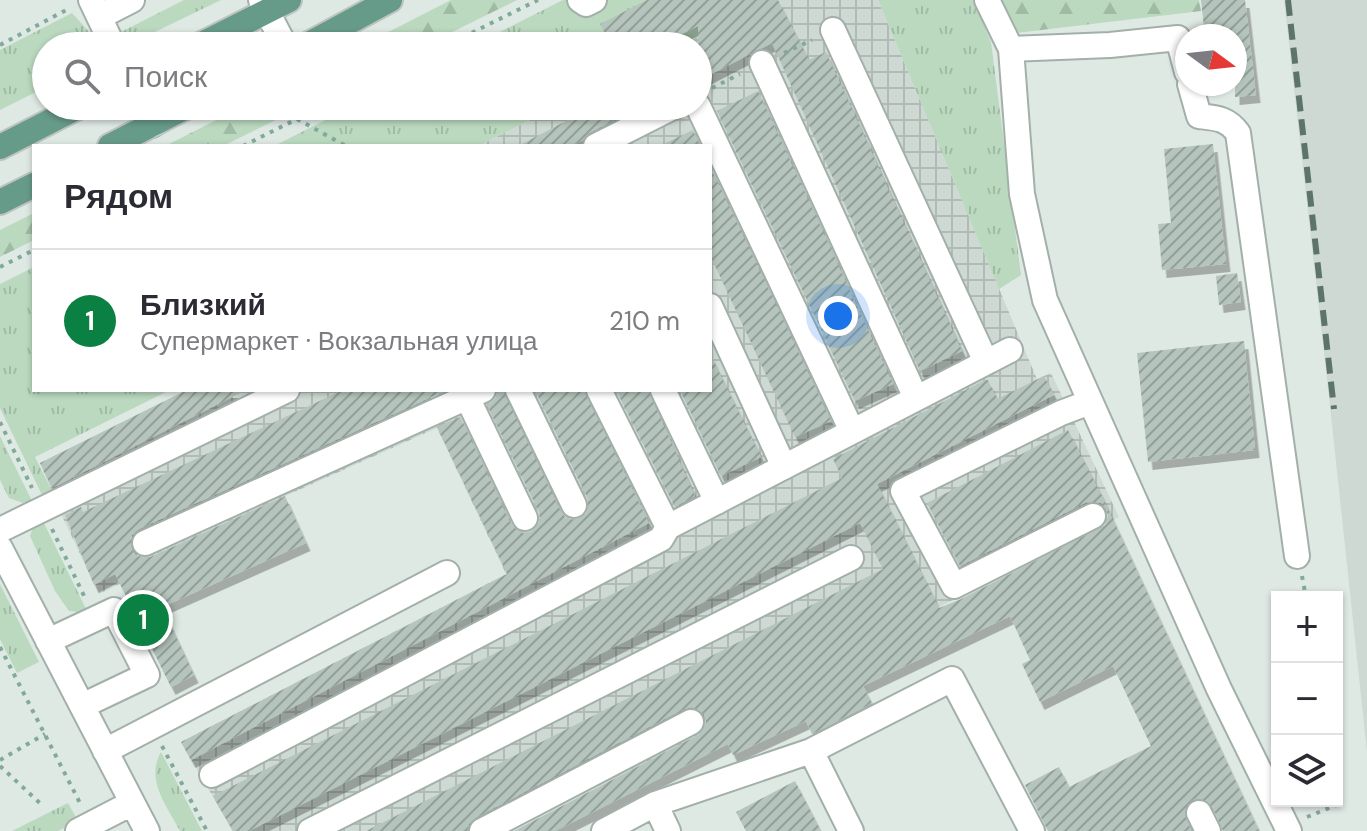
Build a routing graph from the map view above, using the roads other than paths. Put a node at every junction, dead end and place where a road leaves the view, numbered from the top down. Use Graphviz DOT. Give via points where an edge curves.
graph roads {
  1 [pos="132,0"];
  2 [pos="390,0"];
  3 [pos="580,0"];
  4 [pos="594,0"];
  5 [pos="987,0"];
  6 [pos="272,4"];
  7 [pos="89,7"];
  8 [pos="833,30"];
  9 [pos="104,32"];
  10 [pos="223,32"];
  11 [pos="281,32"];
  12 [pos="331,32"];
  13 [pos="1175,38"];
  14 [pos="1011,49"];
  15 [pos="762,63"];
  16 [pos="1193,96"];
  17 [pos="53,120"];
  18 [pos="141,120"];
  19 [pos="655,120"];
  20 [pos="705,120"];
  21 [pos="630,138"];
  22 [pos="112,144"];
  23 [pos="604,144"];
  24 [pos="0,147"];
  25 [pos="32,186"];
  26 [pos="0,202"];
  27 [pos="712,310"];
  28 [pos="1010,350"];
  29 [pos="986,362"];
  30 [pos="283,392"];
  31 [pos="519,392"];
  32 [pos="600,392"];
  33 [pos="664,392"];
  34 [pos="475,394"];
  35 [pos="916,398"];
  36 [pos="1090,402"];
  37 [pos="852,431"];
  38 [pos="784,467"];
  39 [pos="717,502"];
  40 [pos="574,505"];
  41 [pos="1093,516"];
  42 [pos="525,518"];
  43 [pos="668,527"];
  44 [pos="0,530"];
  45 [pos="145,543"];
  46 [pos="0,548"];
  47 [pos="1297,556"];
  48 [pos="851,558"];
  49 [pos="447,573"];
  50 [pos="48,641"];
  51 [pos="82,706"];
  52 [pos="691,722"];
  53 [pos="105,751"];
  54 [pos="811,751"];
  55 [pos="212,775"];
  56 [pos="132,803"];
  57 [pos="655,804"];
  58 [pos="84,828"];
  59 [pos="1287,828"];
  60 [pos="147,831"];
  61 [pos="310,831"];
  62 [pos="482,831"];
  63 [pos="604,831"];
  64 [pos="668,831"];
  65 [pos="851,831"];
  66 [pos="1032,831"];
  1 -- 7 [label="street"];
  2 -- 12 [label="main road"];
  3 -- 4 [label="street"];
  5 -- 14 [label="street"];
  6 -- 10 [label="main road"];
  6 -- 11 [label="street"];
  7 -- 9 [label="street"];
  8 -- 29 [label="street"];
  13 -- 14 [label="street"];
  14 -- 36 [label="street" via="1022,194 1045,300"];
  15 -- 35 [label="street"];
  16 -- 47 [label="street" via="1199,116 1231,123 1238,133"];
  17 -- 24 [label="main road"];
  18 -- 22 [label="main road"];
  19 -- 21 [label="street"];
  20 -- 37 [label="street"];
  21 -- 23 [label="street"];
  25 -- 26 [label="main road"];
  27 -- 38 [label="street"];
  28 -- 29 [label="street"];
  29 -- 35 [label="street"];
  30 -- 44 [label="street"];
  31 -- 40 [label="street"];
  32 -- 43 [label="street"];
  33 -- 39 [label="street"];
  34 -- 42 [label="street"];
  34 -- 45 [label="street"];
  35 -- 37 [label="street"];
  36 -- 41 [label="street" via="903,491 954,586"];
  36 -- 59 [label="street"];
  37 -- 38 [label="street"];
  38 -- 39 [label="street"];
  39 -- 43 [label="street"];
  43 -- 55 [label="street" via="661,539"];
  46 -- 50 [label="street"];
  48 -- 61 [label="street"];
  49 -- 53 [label="street"];
  50 -- 51 [label="street"];
  50 -- 51 [label="street" via="114,610 147,675"];
  51 -- 53 [label="street"];
  52 -- 62 [label="street"];
  53 -- 56 [label="street"];
  54 -- 57 [label="street"];
  54 -- 65 [label="street"];
  54 -- 66 [label="street" via="952,679"];
  56 -- 58 [label="street"];
  56 -- 60 [label="street"];
  57 -- 63 [label="street"];
  57 -- 64 [label="street"];
}
